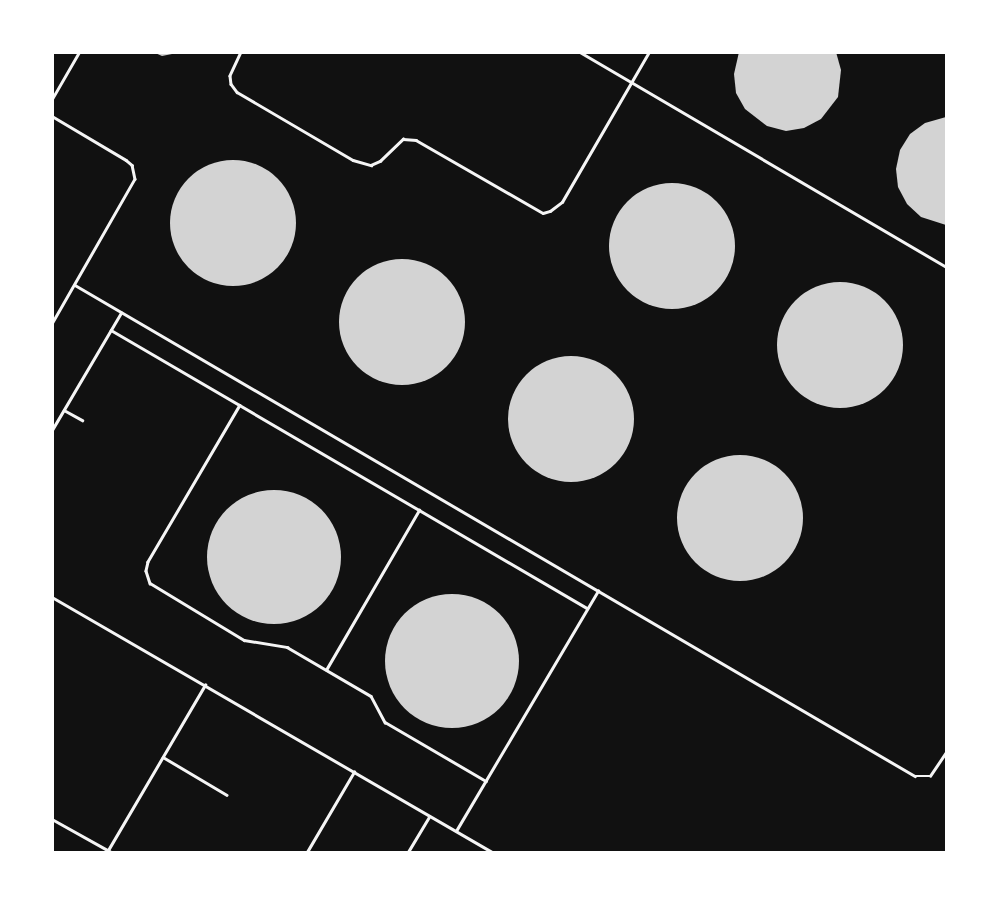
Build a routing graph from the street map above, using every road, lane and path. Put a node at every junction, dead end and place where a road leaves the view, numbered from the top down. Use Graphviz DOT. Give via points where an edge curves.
graph roads {
  1 [pos="80,52"];
  2 [pos="241,52"];
  3 [pos="580,52"];
  4 [pos="649,52"];
  5 [pos="631,83"];
  6 [pos="52,99"];
  7 [pos="52,116"];
  8 [pos="946,267"];
  9 [pos="75,286"];
  10 [pos="121,312"];
  11 [pos="52,324"];
  12 [pos="111,330"];
  13 [pos="240,405"];
  14 [pos="64,410"];
  15 [pos="82,420"];
  16 [pos="52,430"];
  17 [pos="419,510"];
  18 [pos="598,591"];
  19 [pos="52,597"];
  20 [pos="587,608"];
  21 [pos="326,670"];
  22 [pos="205,686"];
  23 [pos="946,752"];
  24 [pos="163,758"];
  25 [pos="354,772"];
  26 [pos="486,781"];
  27 [pos="228,795"];
  28 [pos="52,819"];
  29 [pos="109,852"];
  30 [pos="307,852"];
  31 [pos="408,852"];
  32 [pos="492,852"];
  1 -- 6 [label="lane"];
  2 -- 5 [label="lane" via="230,76 237,92 353,160 371,165 380,161 403,139 416,140 543,213 550,212 562,202"];
  3 -- 5 [label="lane"];
  4 -- 5 [label="lane"];
  5 -- 8 [label="lane"];
  7 -- 9 [label="lane" via="126,160 135,172 132,186"];
  9 -- 10 [label="lane"];
  9 -- 11 [label="lane"];
  10 -- 12 [label="lane"];
  10 -- 18 [label="lane"];
  12 -- 13 [label="lane"];
  12 -- 14 [label="lane"];
  13 -- 17 [label="lane"];
  13 -- 21 [label="lane" via="148,562 147,580 244,640 287,647"];
  14 -- 15 [label="lane"];
  14 -- 16 [label="lane"];
  17 -- 20 [label="lane"];
  17 -- 21 [label="lane"];
  18 -- 20 [label="lane"];
  18 -- 23 [label="lane" via="915,776 930,776"];
  19 -- 22 [label="lane"];
  20 -- 26 [label="lane"];
  21 -- 26 [label="lane" via="371,696 385,722"];
  22 -- 24 [label="lane"];
  22 -- 25 [label="lane"];
  24 -- 27 [label="lane"];
  24 -- 29 [label="lane"];
  25 -- 30 [label="lane"];
  25 -- 32 [label="lane"];
  26 -- 31 [label="lane" via="457,832 429,816"];
  28 -- 29 [label="lane"];
}
